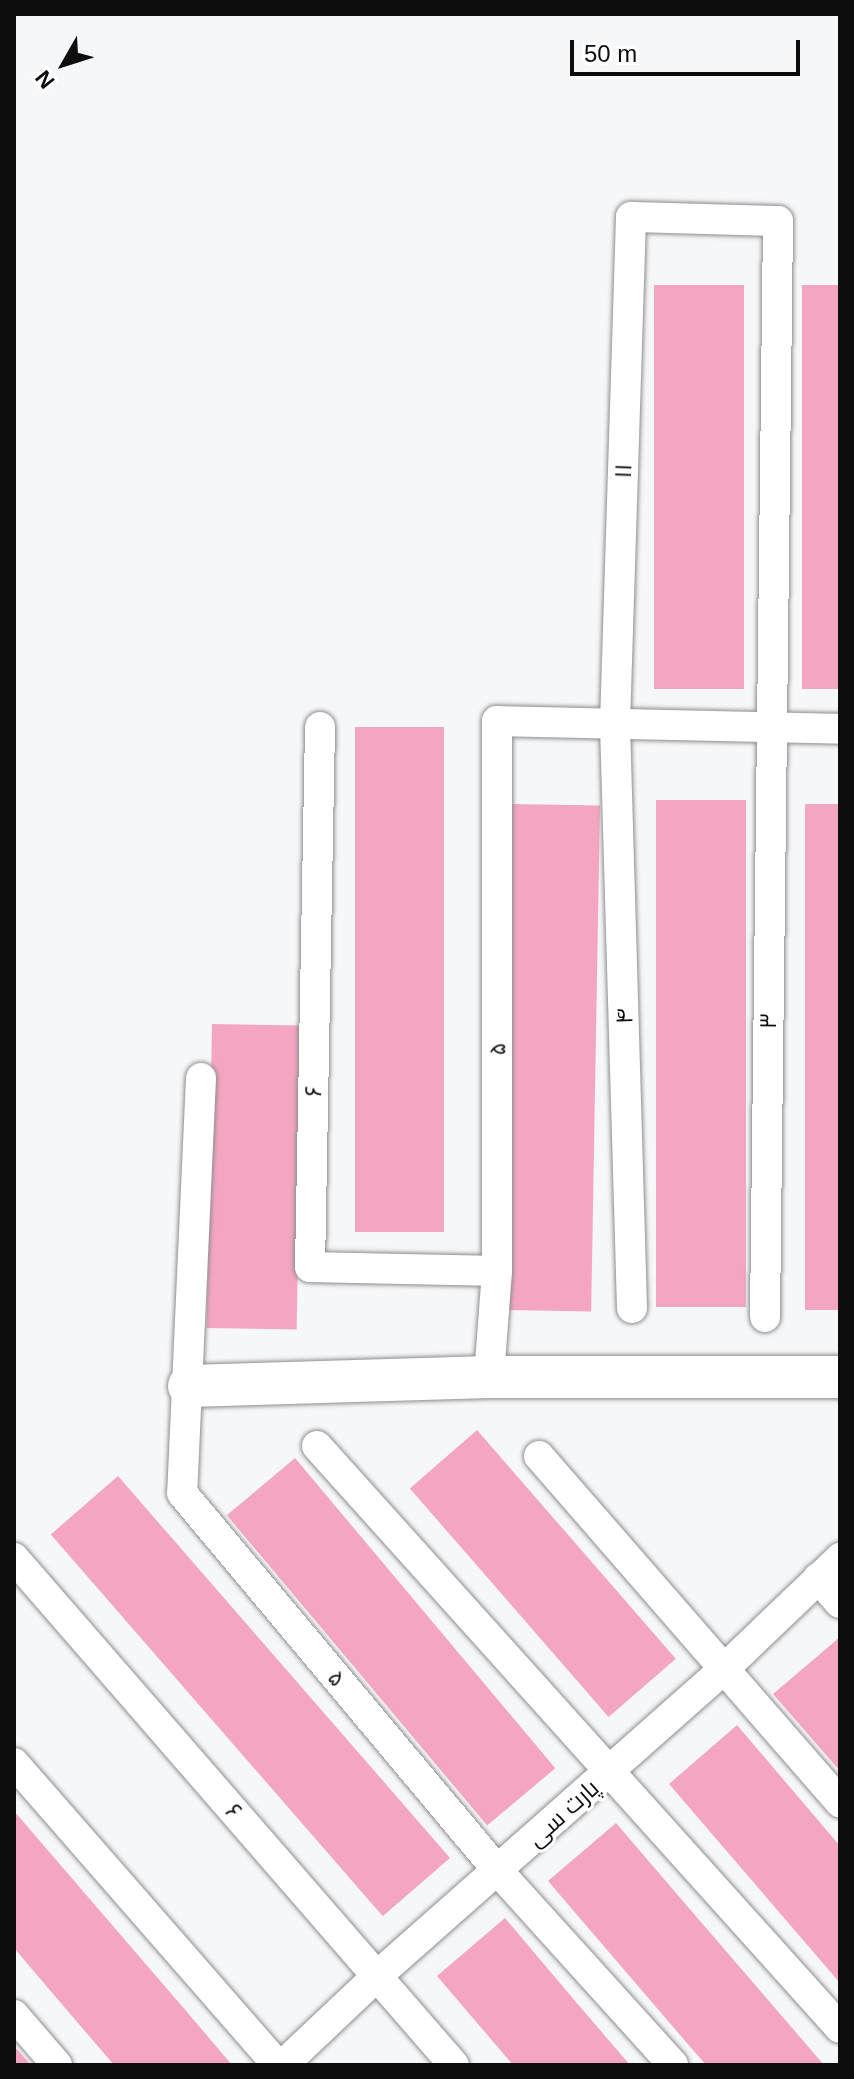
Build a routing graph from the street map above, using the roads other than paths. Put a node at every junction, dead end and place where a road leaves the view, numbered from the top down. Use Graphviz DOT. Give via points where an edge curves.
graph roads {
  1 [pos="778,221"];
  2 [pos="615,724"];
  3 [pos="771,726"];
  4 [pos="320,727"];
  5 [pos="840,729"];
  6 [pos="201,1078"];
  7 [pos="497,1271"];
  8 [pos="632,1308"];
  9 [pos="765,1317"];
  10 [pos="489,1377"];
  11 [pos="840,1377"];
  12 [pos="189,1386"];
  13 [pos="317,1446"];
  14 [pos="539,1456"];
  15 [pos="14,1558"];
  16 [pos="829,1568"];
  17 [pos="840,1603"];
  18 [pos="724,1669"];
  19 [pos="14,1763"];
  20 [pos="608,1773"];
  21 [pos="840,1802"];
  22 [pos="498,1871"];
  23 [pos="377,1976"];
  24 [pos="14,2015"];
  25 [pos="840,2028"];
  26 [pos="57,2065"];
  27 [pos="280,2065"];
  28 [pos="454,2065"];
  29 [pos="673,2065"];
  1 -- 2 [label="street, ۱۱" via="631,217"];
  1 -- 3 [label="street, ۳"];
  2 -- 3 [label="street"];
  2 -- 7 [label="street, ۵" via="497,721"];
  2 -- 8 [label="street, ۴"];
  3 -- 5 [label="street"];
  3 -- 9 [label="street, ۳"];
  4 -- 7 [label="street, ۶" via="310,1267"];
  6 -- 12 [label="street, ۵"];
  7 -- 10 [label="street, ۵"];
  10 -- 11 [label="street"];
  10 -- 12 [label="street"];
  12 -- 22 [label="street, ۵" via="182,1493"];
  13 -- 20 [label="street"];
  14 -- 18 [label="street"];
  15 -- 23 [label="street, ۶"];
  16 -- 17 [label="street"];
  16 -- 18 [label="street, پارت سی"];
  18 -- 20 [label="street, پارت سی"];
  18 -- 21 [label="street"];
  19 -- 27 [label="street"];
  20 -- 22 [label="street, پارت سی"];
  20 -- 25 [label="street"];
  22 -- 23 [label="street, پارت سی"];
  22 -- 29 [label="street, ۵"];
  23 -- 27 [label="street, پارت سی"];
  23 -- 28 [label="street, ۶"];
  24 -- 26 [label="street"];
}
